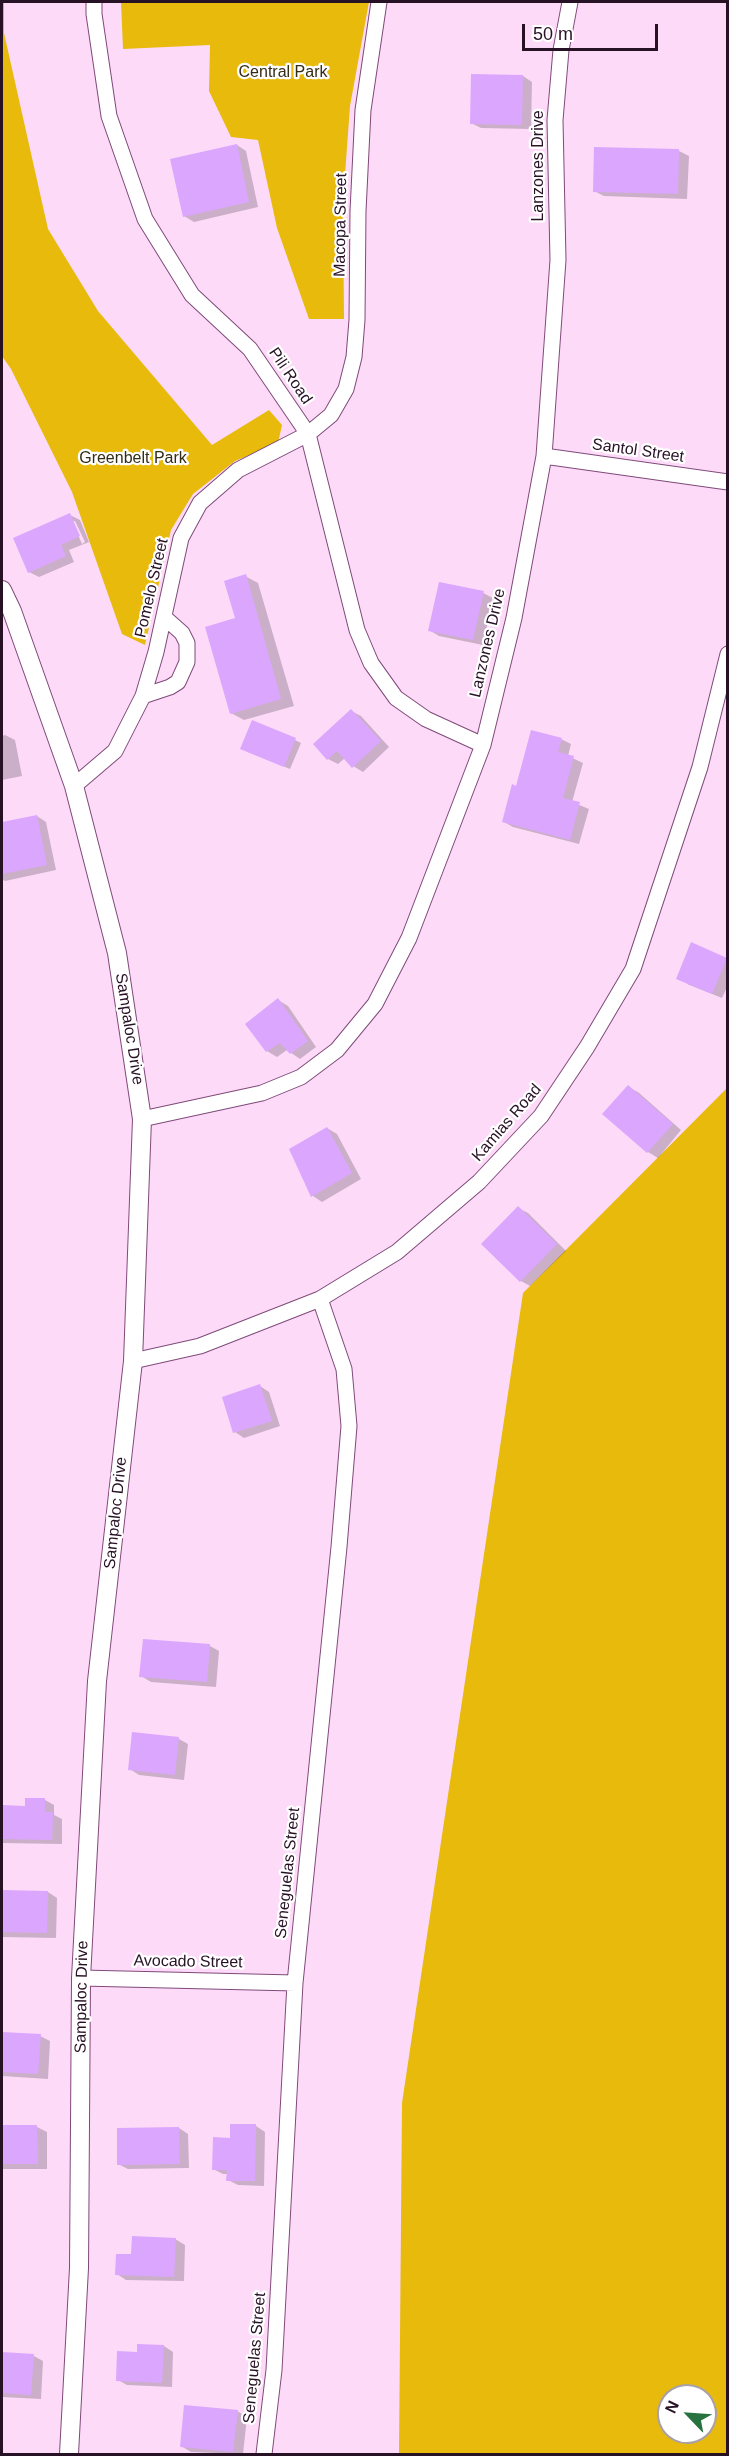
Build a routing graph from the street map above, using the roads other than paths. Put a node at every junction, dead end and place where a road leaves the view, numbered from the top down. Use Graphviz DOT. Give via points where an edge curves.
graph roads {
  1 [pos="94,2"];
  2 [pos="379,2"];
  3 [pos="570,2"];
  4 [pos="308,434"];
  5 [pos="544,456"];
  6 [pos="728,482"];
  7 [pos="2,591"];
  8 [pos="164,617"];
  9 [pos="728,654"];
  10 [pos="143,696"];
  11 [pos="483,745"];
  12 [pos="74,786"];
  13 [pos="142,1119"];
  14 [pos="320,1299"];
  15 [pos="133,1361"];
  16 [pos="81,1978"];
  17 [pos="295,1983"];
  18 [pos="69,2454"];
  19 [pos="264,2454"];
  1 -- 4 [label="street, Pili Road" via="109,116 145,219 192,295 250,349"];
  2 -- 4 [label="street, Macopa Street" via="363,110 354,357 346,389 331,415"];
  3 -- 5 [label="street, Lanzones Drive" via="555,120 558,260"];
  4 -- 8 [label="street, Pomelo Street" via="238,470 200,503 181,538"];
  4 -- 11 [label="street, Pili Road" via="357,630 370,663 396,698 426,719"];
  5 -- 6 [label="street, Santol Street"];
  5 -- 11 [label="street, Lanzones Drive" via="514,618"];
  7 -- 12 [label="street, Sampaloc Drive"];
  8 -- 10 [label="street, Pomelo Street"];
  8 -- 10 [label="street" via="182,633 187,643 187,662 178,682"];
  9 -- 14 [label="street, Kamias Road" via="700,766 633,969 587,1047 542,1116 479,1182 397,1252"];
  10 -- 12 [label="street, Pomelo Street" via="115,751"];
  11 -- 13 [label="street, Lanzones Drive" via="410,938 375,1004 337,1050 301,1077 262,1093"];
  12 -- 13 [label="street, Sampaloc Drive" via="117,953"];
  13 -- 15 [label="street, Sampaloc Drive"];
  14 -- 15 [label="street, Kamias Road" via="200,1346"];
  14 -- 17 [label="street, Seneguelas Street" via="344,1369 349,1426"];
  15 -- 16 [label="street, Sampaloc Drive" via="97,1681"];
  16 -- 17 [label="street, Avocado Street"];
  16 -- 18 [label="street, Sampaloc Drive" via="79,2268"];
  17 -- 19 [label="street, Seneguelas Street" via="274,2370"];
}
